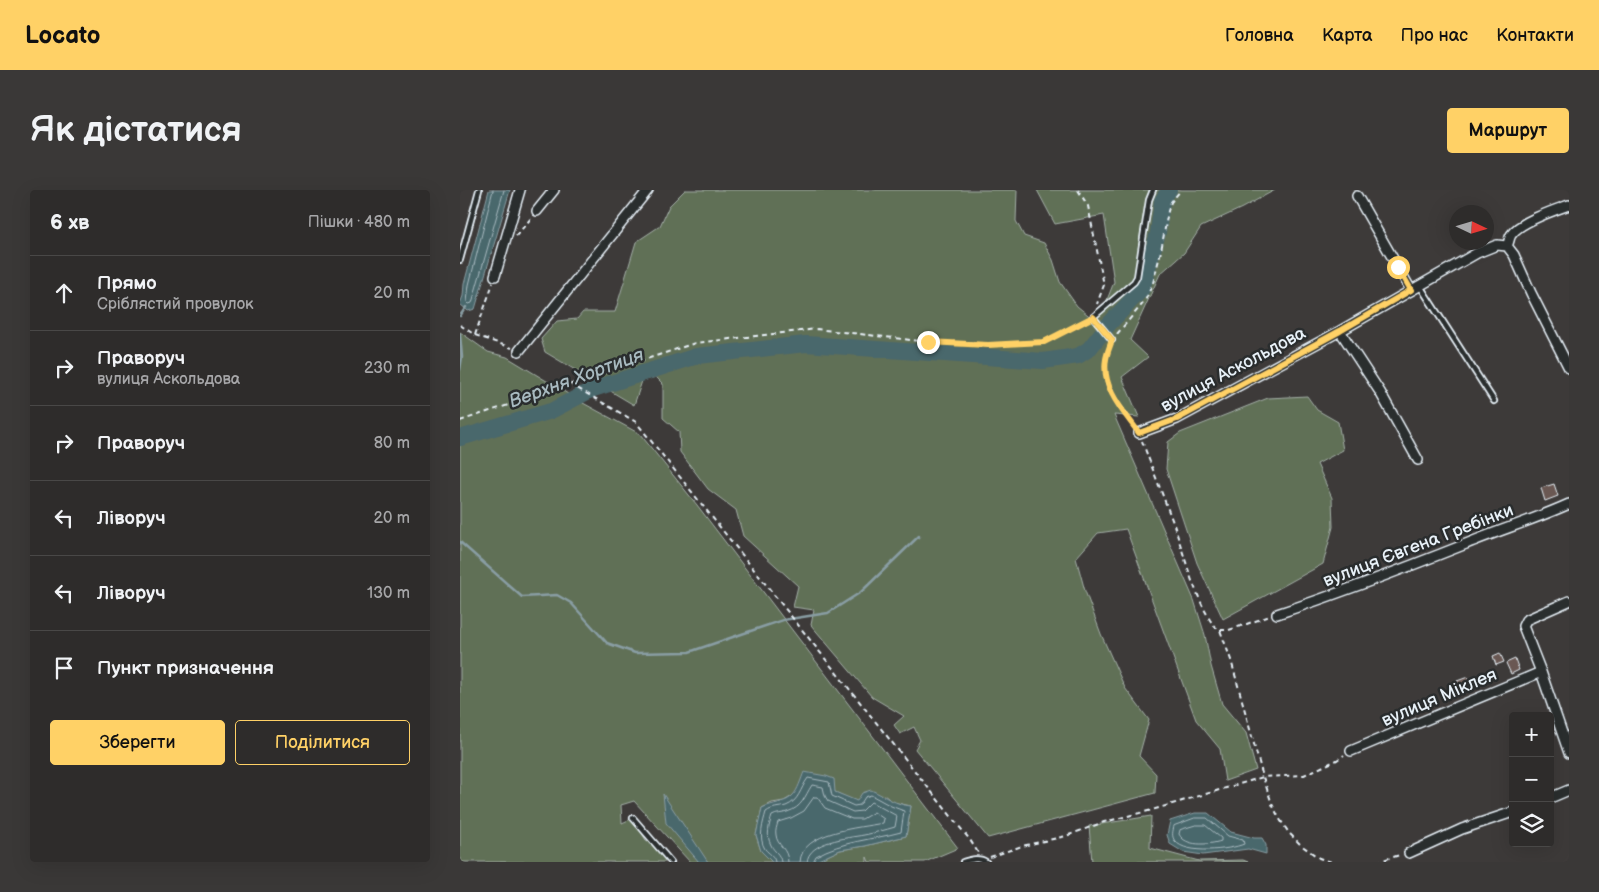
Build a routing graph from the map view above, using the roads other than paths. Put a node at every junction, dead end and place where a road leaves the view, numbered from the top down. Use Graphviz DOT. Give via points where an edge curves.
graph roads {
  1 [pos="479,190"];
  2 [pos="520,190"];
  3 [pos="554,190"];
  4 [pos="648,190"];
  5 [pos="1153,190"];
  6 [pos="1357,196"];
  7 [pos="1569,205"];
  8 [pos="537,211"];
  9 [pos="1508,246"];
  10 [pos="460,260"];
  11 [pos="495,276"];
  12 [pos="1420,286"];
  13 [pos="1411,290"];
  14 [pos="1340,331"];
  15 [pos="1112,340"];
  16 [pos="519,351"];
  17 [pos="1569,368"];
  18 [pos="1494,401"];
  19 [pos="1139,433"];
  20 [pos="1418,460"];
  21 [pos="1569,504"];
  22 [pos="1569,601"];
  23 [pos="1277,614"];
  24 [pos="1541,672"];
  25 [pos="1351,751"];
  26 [pos="1569,753"];
  27 [pos="1569,790"];
  28 [pos="1554,796"];
  29 [pos="1509,813"];
  30 [pos="633,818"];
  31 [pos="1409,853"];
  32 [pos="985,861"];
  33 [pos="672,862"];
  34 [pos="963,862"];
  1 -- 10 [label="lane"];
  2 -- 11 [label="street"];
  3 -- 8 [label="street"];
  4 -- 16 [label="street"];
  5 -- 15 [label="lane" via="1137,277 1093,317"];
  6 -- 13 [label="street"];
  7 -- 9 [label="street" via="1520,227 1512,234"];
  9 -- 12 [label="street, вулиця Аскольдова" via="1489,248"];
  9 -- 17 [label="street"];
  12 -- 13 [label="street, вулиця Аскольдова"];
  12 -- 18 [label="lane"];
  13 -- 14 [label="street, вулиця Аскольдова"];
  14 -- 19 [label="street, вулиця Аскольдова" via="1177,419"];
  14 -- 20 [label="street" via="1380,392"];
  21 -- 23 [label="street, вулиця Євгена Гребінки" via="1361,586"];
  22 -- 24 [label="street" via="1526,620 1523,626"];
  24 -- 25 [label="street, вулиця Міклея"];
  24 -- 26 [label="street"];
  27 -- 28 [label="street"];
  29 -- 31 [label="street" via="1462,828"];
  30 -- 33 [label="lane"];
  32 -- 34 [label="lane"];
}
